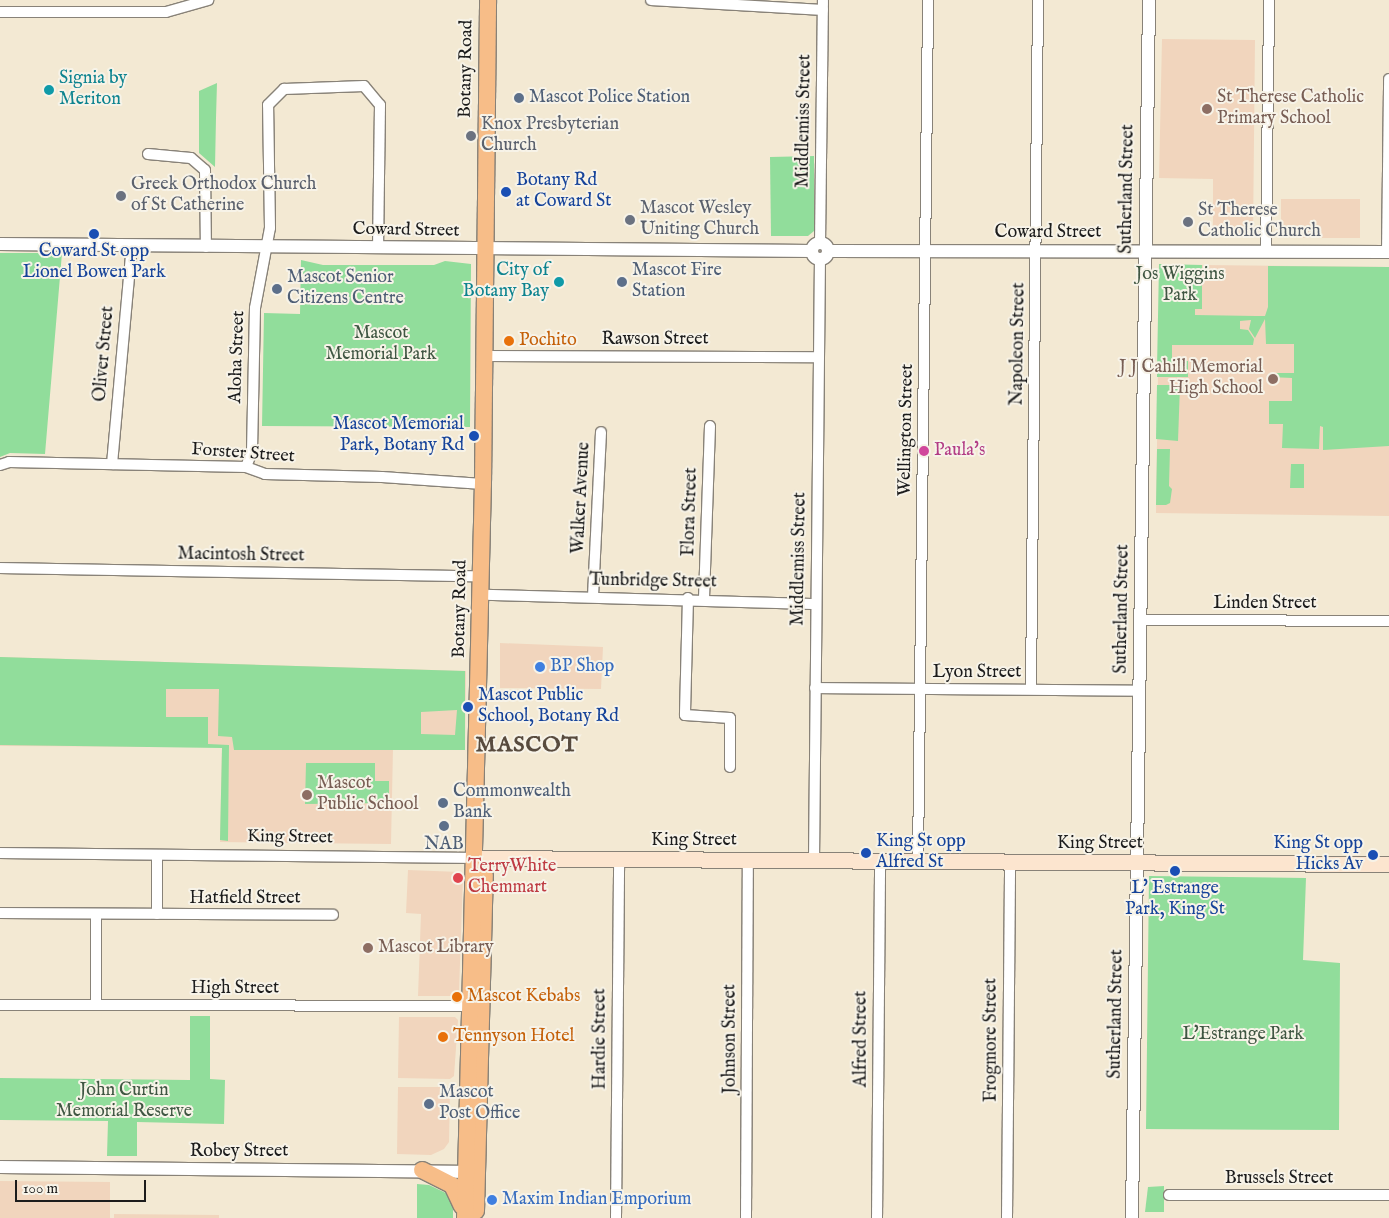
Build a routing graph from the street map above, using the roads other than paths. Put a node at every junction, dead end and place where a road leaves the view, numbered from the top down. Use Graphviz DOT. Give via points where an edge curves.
graph roads {
  1 [pos="208,0"];
  2 [pos="488,0"];
  3 [pos="497,0"];
  4 [pos="651,0"];
  5 [pos="928,0"];
  6 [pos="1038,0"];
  7 [pos="1148,0"];
  8 [pos="1269,0"];
  9 [pos="823,5"];
  10 [pos="0,12"];
  11 [pos="1389,79"];
  12 [pos="148,154"];
  13 [pos="0,244"];
  14 [pos="132,246"];
  15 [pos="206,247"];
  16 [pos="266,248"];
  17 [pos="378,248"];
  18 [pos="489,249"];
  19 [pos="926,250"];
  20 [pos="820,251"];
  21 [pos="1036,251"];
  22 [pos="1145,251"];
  23 [pos="1266,252"];
  24 [pos="1388,252"];
  25 [pos="492,356"];
  26 [pos="818,357"];
  27 [pos="710,426"];
  28 [pos="601,432"];
  29 [pos="112,464"];
  30 [pos="0,465"];
  31 [pos="246,468"];
  32 [pos="483,484"];
  33 [pos="0,568"];
  34 [pos="481,576"];
  35 [pos="489,595"];
  36 [pos="593,596"];
  37 [pos="688,598"];
  38 [pos="704,598"];
  39 [pos="816,604"];
  40 [pos="1140,620"];
  41 [pos="1389,621"];
  42 [pos="815,688"];
  43 [pos="920,689"];
  44 [pos="1031,689"];
  45 [pos="1139,691"];
  46 [pos="730,766"];
  47 [pos="0,853"];
  48 [pos="157,855"];
  49 [pos="480,858"];
  50 [pos="748,859"];
  51 [pos="619,860"];
  52 [pos="814,860"];
  53 [pos="880,861"];
  54 [pos="918,861"];
  55 [pos="1010,862"];
  56 [pos="1137,862"];
  57 [pos="1389,864"];
  58 [pos="0,913"];
  59 [pos="96,914"];
  60 [pos="157,914"];
  61 [pos="333,915"];
  62 [pos="96,1004"];
  63 [pos="0,1005"];
  64 [pos="469,1006"];
  65 [pos="0,1167"];
  66 [pos="422,1170"];
  67 [pos="471,1172"];
  68 [pos="1169,1195"];
  69 [pos="1389,1195"];
  70 [pos="465,1218"];
  71 [pos="476,1218"];
  72 [pos="616,1218"];
  73 [pos="746,1218"];
  74 [pos="877,1218"];
  75 [pos="1007,1218"];
  76 [pos="1132,1218"];
  1 -- 10 [label="street" via="166,12"];
  2 -- 18 [label="main road, Botany Road"];
  3 -- 18 [label="main road, Botany Road"];
  4 -- 9 [label="street"];
  5 -- 19 [label="street, Wellington Street"];
  6 -- 21 [label="street, Napoleon Street"];
  7 -- 22 [label="street, Sutherland Street"];
  8 -- 23 [label="street"];
  9 -- 20 [label="street, Middlemiss Street"];
  11 -- 24 [label="street"];
  12 -- 15 [label="street" via="191,158 205,170"];
  13 -- 14 [label="street, Coward Street"];
  14 -- 15 [label="street, Coward Street"];
  14 -- 29 [label="street, Oliver Street"];
  15 -- 16 [label="street, Coward Street"];
  16 -- 17 [label="street, Coward Street"];
  16 -- 17 [label="street, Aloha Street" via="270,228 268,105 284,88 364,86 380,105"];
  16 -- 31 [label="street, Aloha Street" via="255,308 252,451"];
  17 -- 18 [label="street, Coward Street"];
  18 -- 20 [label="street, Coward Street"];
  18 -- 25 [label="main road, Botany Road"];
  18 -- 32 [label="main road, Botany Road"];
  19 -- 20 [label="street, Coward Street"];
  19 -- 21 [label="street, Coward Street"];
  19 -- 43 [label="street, Wellington Street"];
  20 -- 26 [label="street, Middlemiss Street"];
  21 -- 22 [label="street, Coward Street"];
  21 -- 44 [label="street, Napoleon Street"];
  22 -- 23 [label="street, Coward Street"];
  22 -- 40 [label="street, Sutherland Street"];
  23 -- 24 [label="street, Coward Street"];
  25 -- 26 [label="street, Rawson Street"];
  25 -- 35 [label="main road, Botany Road"];
  26 -- 39 [label="street, Middlemiss Street"];
  27 -- 38 [label="street, Flora Street"];
  28 -- 36 [label="street, Walker Avenue"];
  29 -- 30 [label="street, Forster Street"];
  29 -- 31 [label="street, Forster Street"];
  31 -- 32 [label="street, Forster Street" via="265,474 382,476"];
  32 -- 34 [label="main road, Botany Road"];
  33 -- 34 [label="street, Macintosh Street"];
  34 -- 49 [label="main road, Botany Road"];
  35 -- 36 [label="street, Tunbridge Street"];
  35 -- 49 [label="main road, Botany Road"];
  36 -- 37 [label="street, Tunbridge Street"];
  37 -- 38 [label="street, Tunbridge Street"];
  37 -- 46 [label="street" via="685,714 730,718"];
  38 -- 39 [label="street, Tunbridge Street"];
  39 -- 42 [label="street, Middlemiss Street"];
  40 -- 41 [label="street, Linden Street"];
  40 -- 45 [label="street, Sutherland Street"];
  42 -- 43 [label="street, Lyon Street"];
  42 -- 52 [label="street, Middlemiss Street"];
  43 -- 44 [label="street, Lyon Street"];
  43 -- 54 [label="street, Wellington Street"];
  44 -- 45 [label="street, Lyon Street"];
  45 -- 56 [label="street, Sutherland Street"];
  47 -- 48 [label="street, King Street"];
  48 -- 49 [label="street, King Street"];
  48 -- 60 [label="street"];
  49 -- 51 [label="main road, King Street"];
  49 -- 64 [label="main road, Botany Road"];
  49 -- 67 [label="main road, Botany Road"];
  50 -- 51 [label="main road, King Street"];
  50 -- 52 [label="main road, King Street"];
  50 -- 73 [label="street, Johnson Street"];
  51 -- 72 [label="street, Hardie Street"];
  52 -- 53 [label="main road, King Street"];
  53 -- 54 [label="main road, King Street"];
  53 -- 74 [label="street, Alfred Street"];
  54 -- 55 [label="main road, King Street"];
  55 -- 56 [label="main road, King Street"];
  55 -- 75 [label="street, Frogmore Street"];
  56 -- 57 [label="main road, King Street"];
  56 -- 76 [label="street, Sutherland Street"];
  58 -- 59 [label="street, Hatfield Street"];
  59 -- 60 [label="street, Hatfield Street"];
  59 -- 62 [label="street"];
  60 -- 61 [label="street, Hatfield Street"];
  62 -- 63 [label="street, High Street"];
  62 -- 64 [label="street, High Street"];
  64 -- 67 [label="main road, Botany Road"];
  65 -- 66 [label="street, Robey Street"];
  66 -- 67 [label="street, Robey Street"];
  66 -- 70 [label="main road" via="452,1185"];
  67 -- 70 [label="main road, Botany Road"];
  67 -- 71 [label="main road, Botany Road"];
  68 -- 69 [label="street, Brussels Street"];
}
